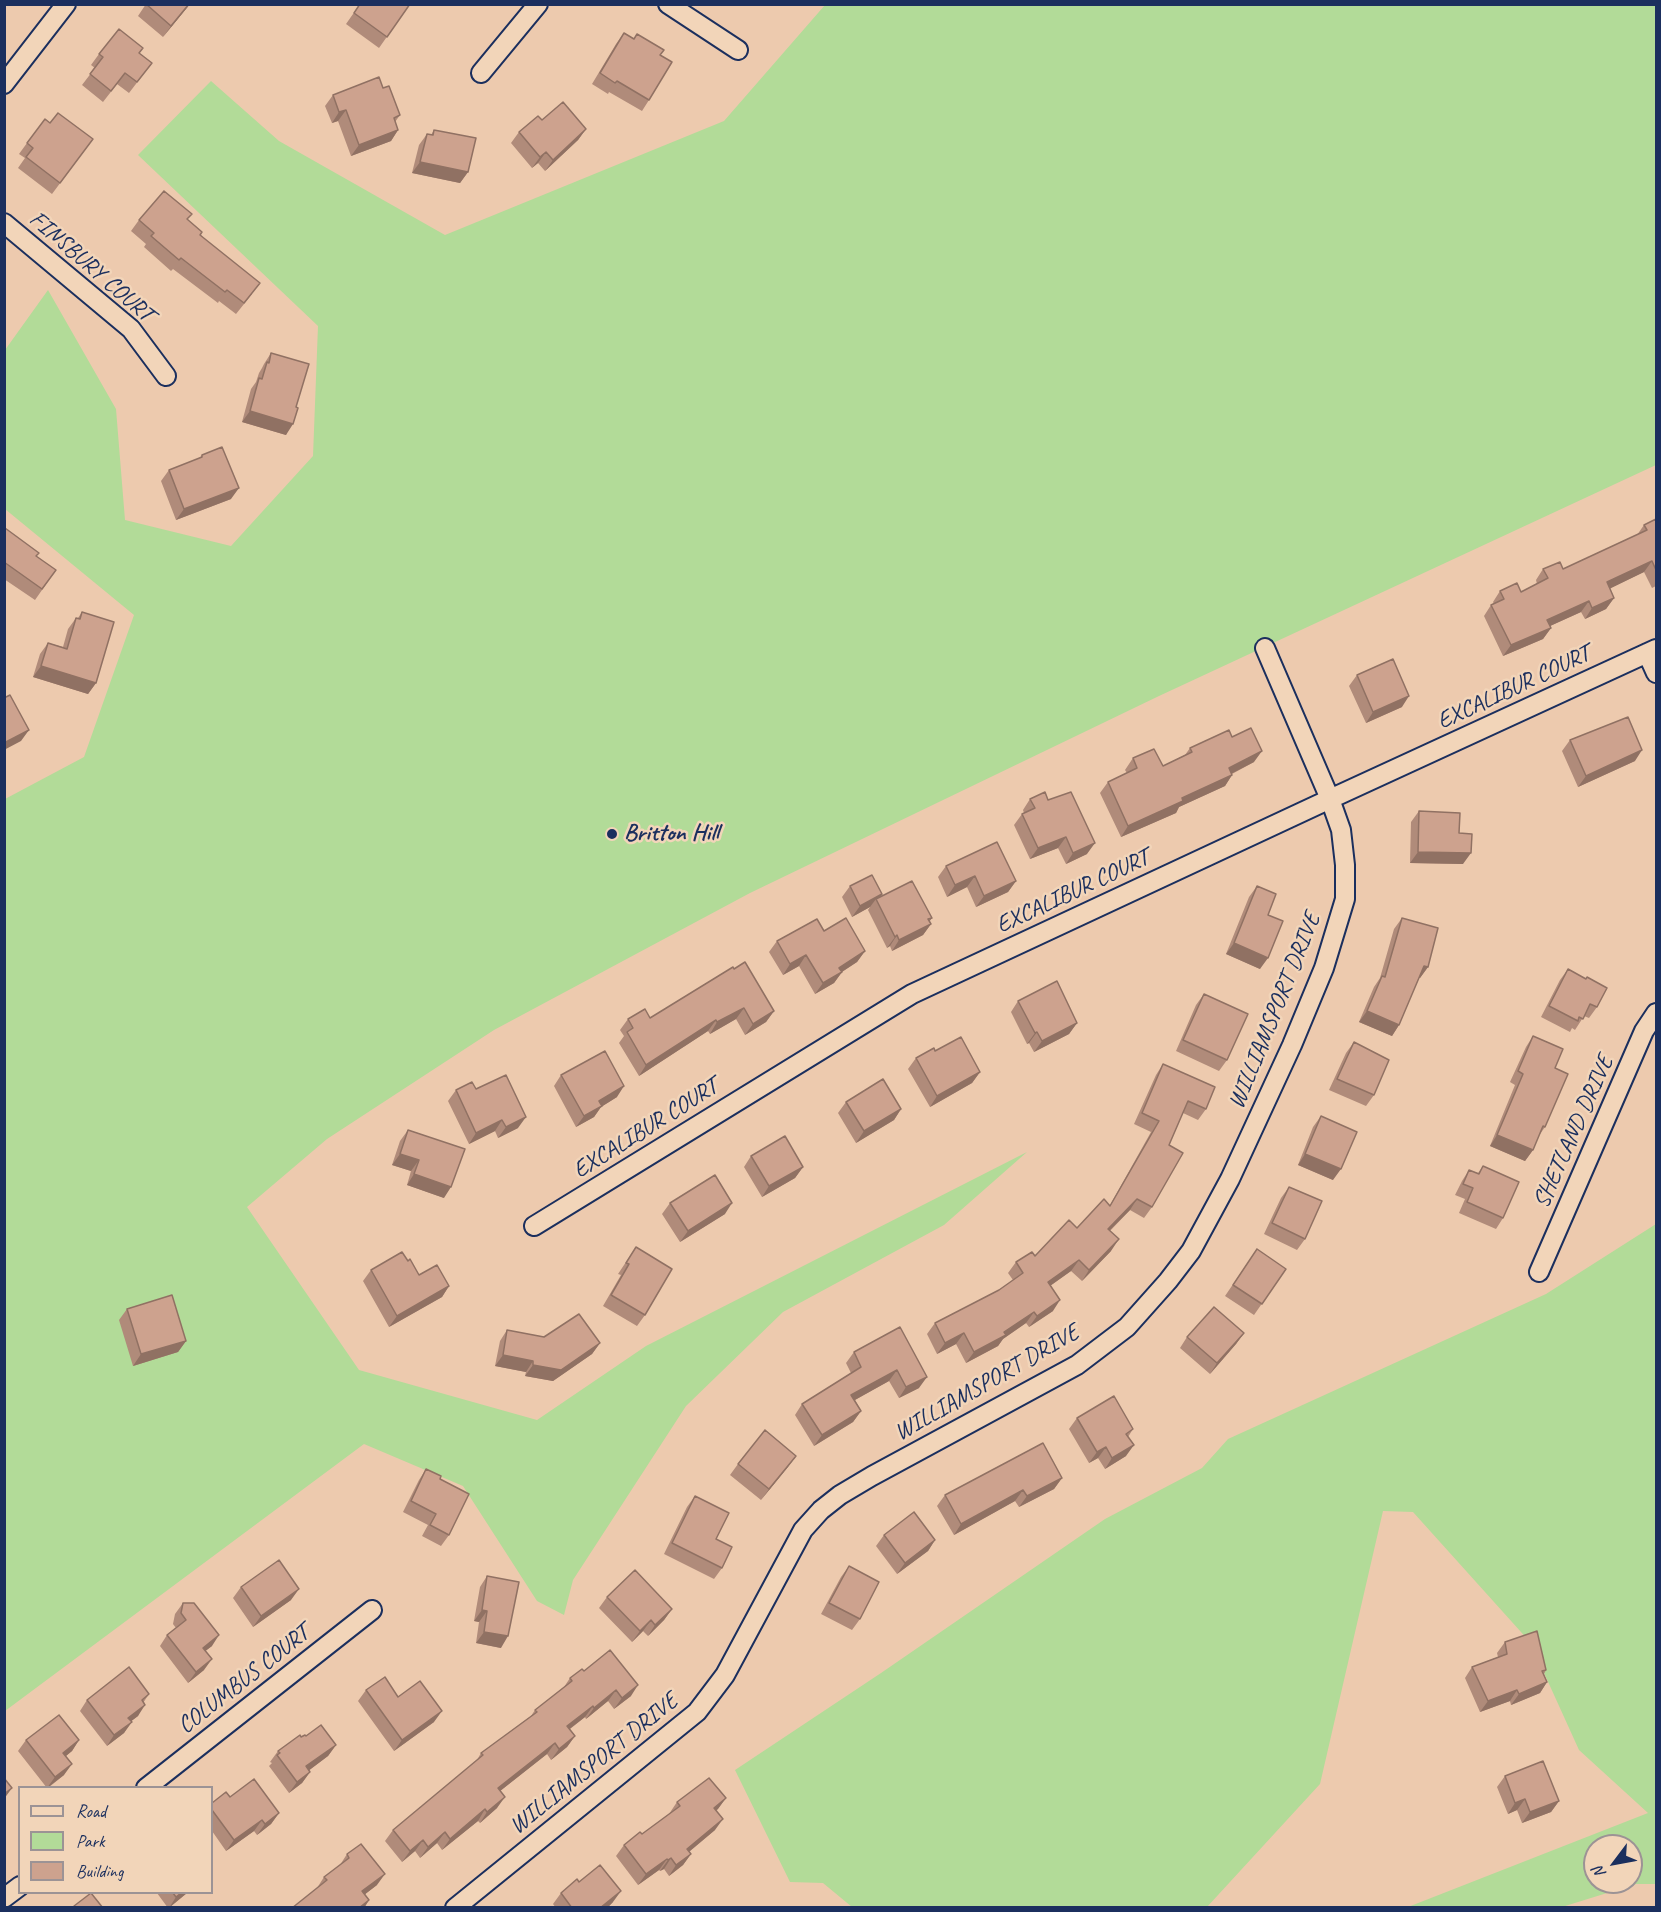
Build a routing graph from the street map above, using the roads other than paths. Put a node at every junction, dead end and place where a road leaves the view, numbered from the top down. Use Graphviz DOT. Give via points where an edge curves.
graph roads {
  1 [pos="66,4"];
  2 [pos="538,4"];
  3 [pos="668,4"];
  4 [pos="738,50"];
  5 [pos="480,73"];
  6 [pos="4,84"];
  7 [pos="4,223"];
  8 [pos="166,376"];
  9 [pos="1265,648"];
  10 [pos="1652,651"];
  11 [pos="1656,673"];
  12 [pos="1330,799"];
  13 [pos="1656,1013"];
  14 [pos="534,1226"];
  15 [pos="1539,1272"];
  16 [pos="372,1610"];
  17 [pos="149,1786"];
  18 [pos="18,1888"];
  19 [pos="4,1898"];
  20 [pos="455,1908"];
  1 -- 6 [label="street"];
  2 -- 5 [label="street"];
  3 -- 4 [label="street"];
  7 -- 8 [label="street, FINSBURY COURT" via="131,329"];
  9 -- 12 [label="street, WILLIAMSPORT DRIVE"];
  10 -- 11 [label="street"];
  10 -- 12 [label="street, EXCALIBUR COURT"];
  12 -- 14 [label="street, EXCALIBUR COURT" via="912,994"];
  12 -- 20 [label="street, WILLIAMSPORT DRIVE" via="1341,830 1345,899 1324,968 1230,1179 1191,1251 1168,1281 1127,1327 1077,1365 872,1476 821,1510 803,1530 725,1675 697,1712"];
  13 -- 15 [label="street, SHETLAND DRIVE" via="1644,1031"];
  16 -- 17 [label="street, COLUMBUS COURT"];
  18 -- 19 [label="street"];
}
